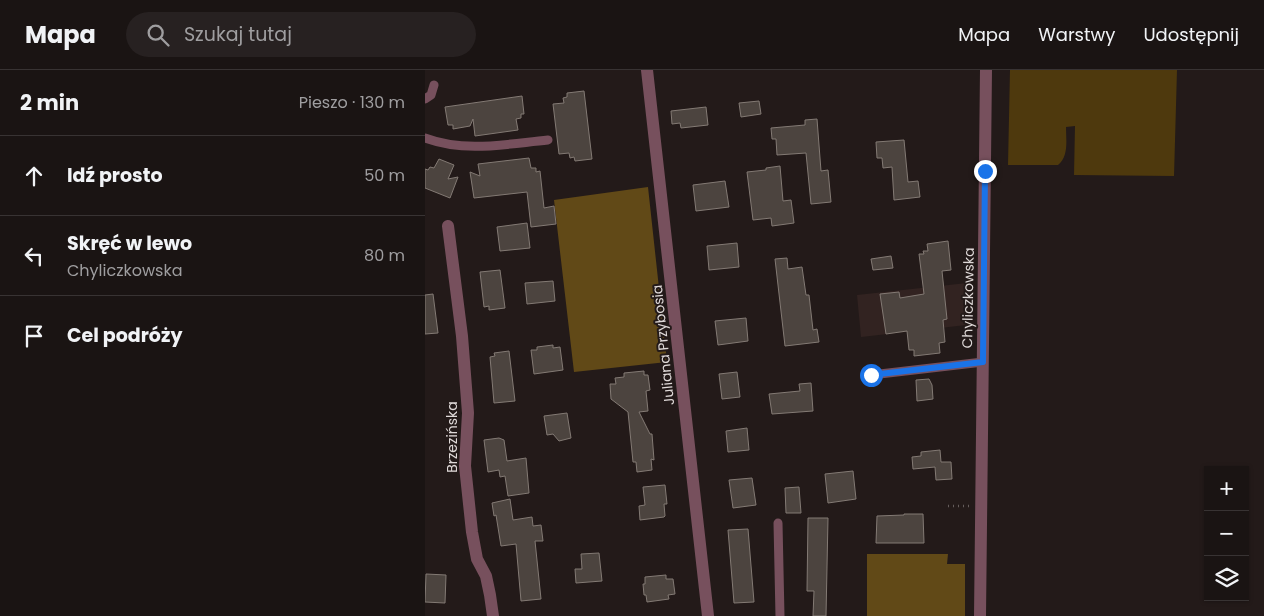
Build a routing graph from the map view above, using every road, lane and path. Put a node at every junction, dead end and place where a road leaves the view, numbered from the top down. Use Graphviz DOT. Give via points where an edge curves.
graph roads {
  1 [pos="647,70"];
  2 [pos="986,70"];
  3 [pos="434,85"];
  4 [pos="425,99"];
  5 [pos="425,138"];
  6 [pos="548,140"];
  7 [pos="448,226"];
  8 [pos="983,362"];
  9 [pos="871,375"];
  10 [pos="949,506"];
  11 [pos="971,506"];
  12 [pos="778,523"];
  13 [pos="493,616"];
  14 [pos="708,616"];
  15 [pos="780,616"];
  16 [pos="980,616"];
  1 -- 14 [label="street, Juliana Przybosia"];
  2 -- 8 [label="street, Chyliczkowska"];
  3 -- 4 [label="lane" via="431,95"];
  5 -- 6 [label="lane" via="440,144 472,148"];
  7 -- 13 [label="street, Brzezińska" via="468,414 465,466 472,532 477,559 486,576"];
  8 -- 9 [label="lane"];
  8 -- 16 [label="street, Chyliczkowska"];
  10 -- 11 [label="path"];
  12 -- 15 [label="lane"];
}
